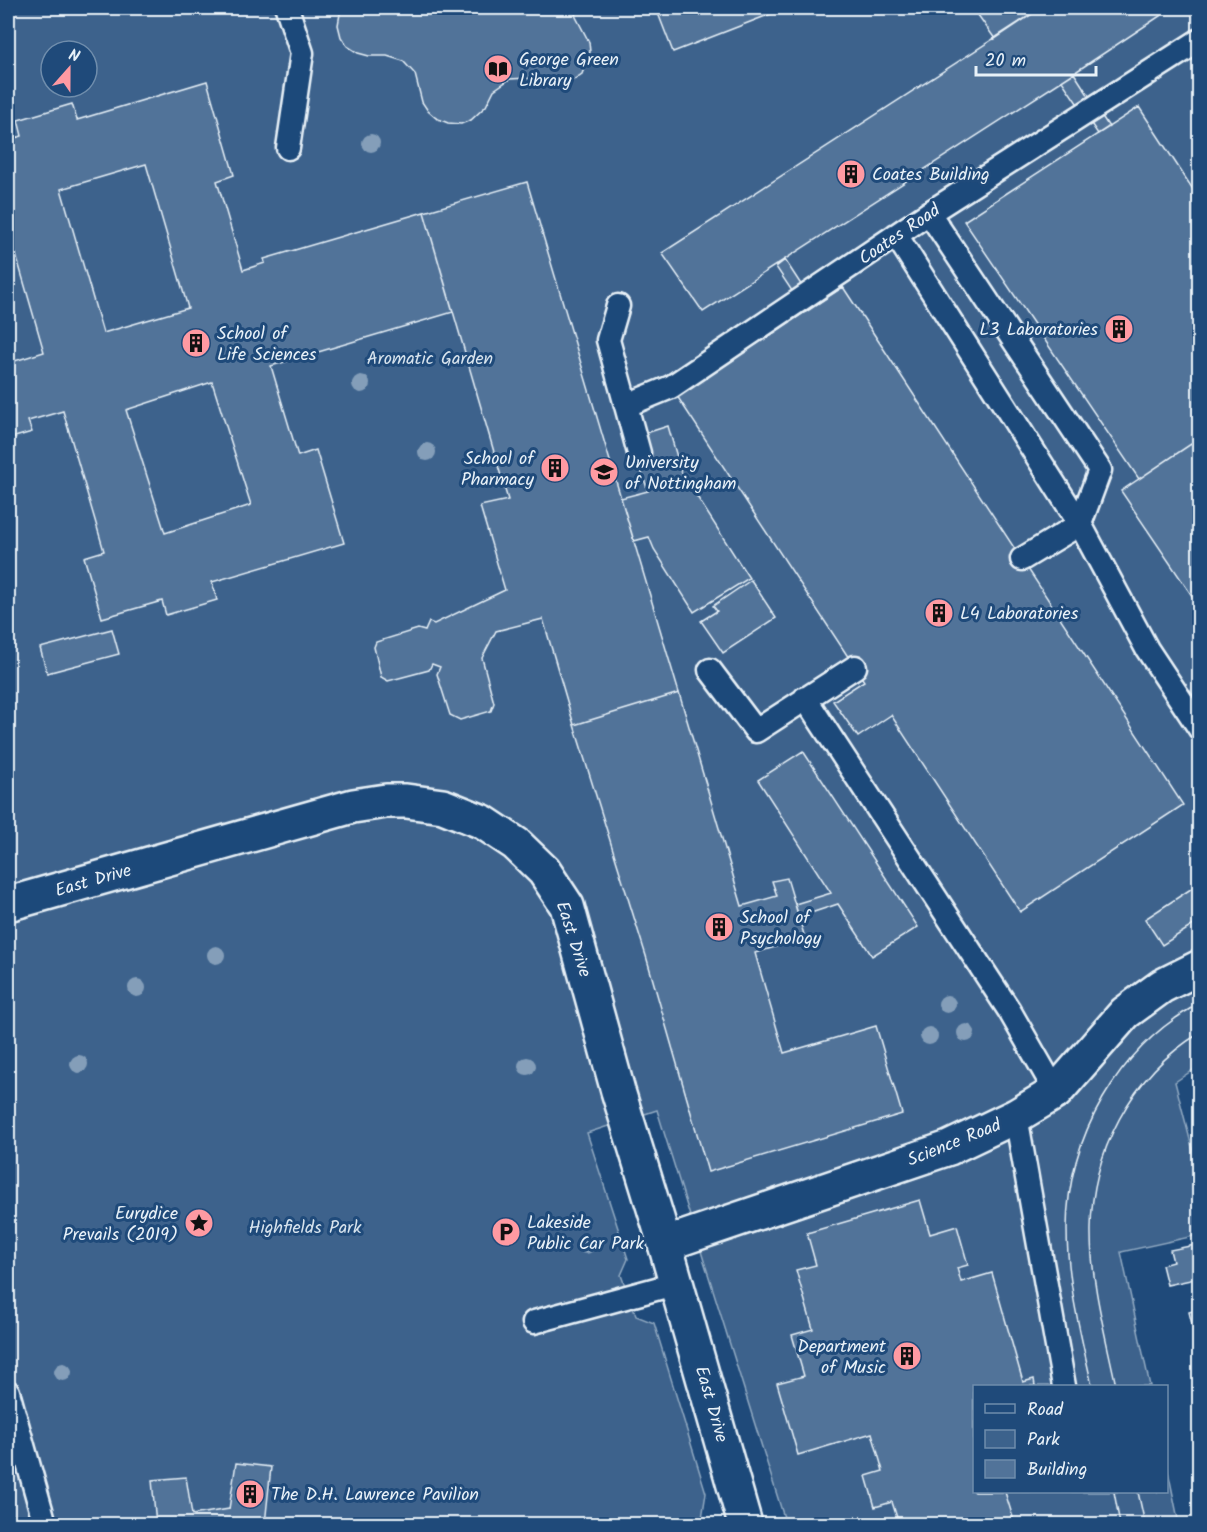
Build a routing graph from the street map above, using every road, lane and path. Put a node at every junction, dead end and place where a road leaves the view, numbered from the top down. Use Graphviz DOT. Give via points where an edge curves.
graph roads {
  1 [pos="287,8"];
  2 [pos="1200,40"];
  3 [pos="288,148"];
  4 [pos="929,213"];
  5 [pos="896,235"];
  6 [pos="618,306"];
  7 [pos="627,405"];
  8 [pos="639,453"];
  9 [pos="1080,524"];
  10 [pos="1022,560"];
  11 [pos="855,667"];
  12 [pos="710,670"];
  13 [pos="805,698"];
  14 [pos="1200,729"];
  15 [pos="8,904"];
  16 [pos="1200,967"];
  17 [pos="1056,1092"];
  18 [pos="1016,1116"];
  19 [pos="665,1244"];
  20 [pos="678,1283"];
  21 [pos="534,1322"];
  22 [pos="1064,1385"];
  23 [pos="8,1392"];
  24 [pos="45,1524"];
  25 [pos="744,1524"];
  1 -- 3 [label="lane" via="302,53"];
  2 -- 4 [label="lane, Coates Road"];
  4 -- 5 [label="lane, Coates Road"];
  4 -- 9 [label="lane" via="1100,470"];
  5 -- 7 [label="lane, Coates Road" via="670,387"];
  5 -- 9 [label="lane"];
  6 -- 7 [label="lane" via="608,340"];
  7 -- 8 [label="lane"];
  9 -- 10 [label="lane"];
  9 -- 14 [label="lane" via="1147,649"];
  11 -- 13 [label="lane"];
  12 -- 13 [label="lane" via="756,731"];
  13 -- 17 [label="lane" via="1009,1010"];
  15 -- 19 [label="street, East Drive" via="353,806 406,801 443,806 483,822 516,844 544,871 567,906"];
  16 -- 17 [label="street, Science Road" via="1162,986 1125,1013"];
  17 -- 18 [label="street, Science Road"];
  18 -- 19 [label="street, Science Road" via="949,1148"];
  18 -- 22 [label="lane"];
  19 -- 20 [label="street, East Drive"];
  20 -- 21 [label="lane"];
  20 -- 25 [label="street, East Drive"];
  23 -- 24 [label="lane"];
}
